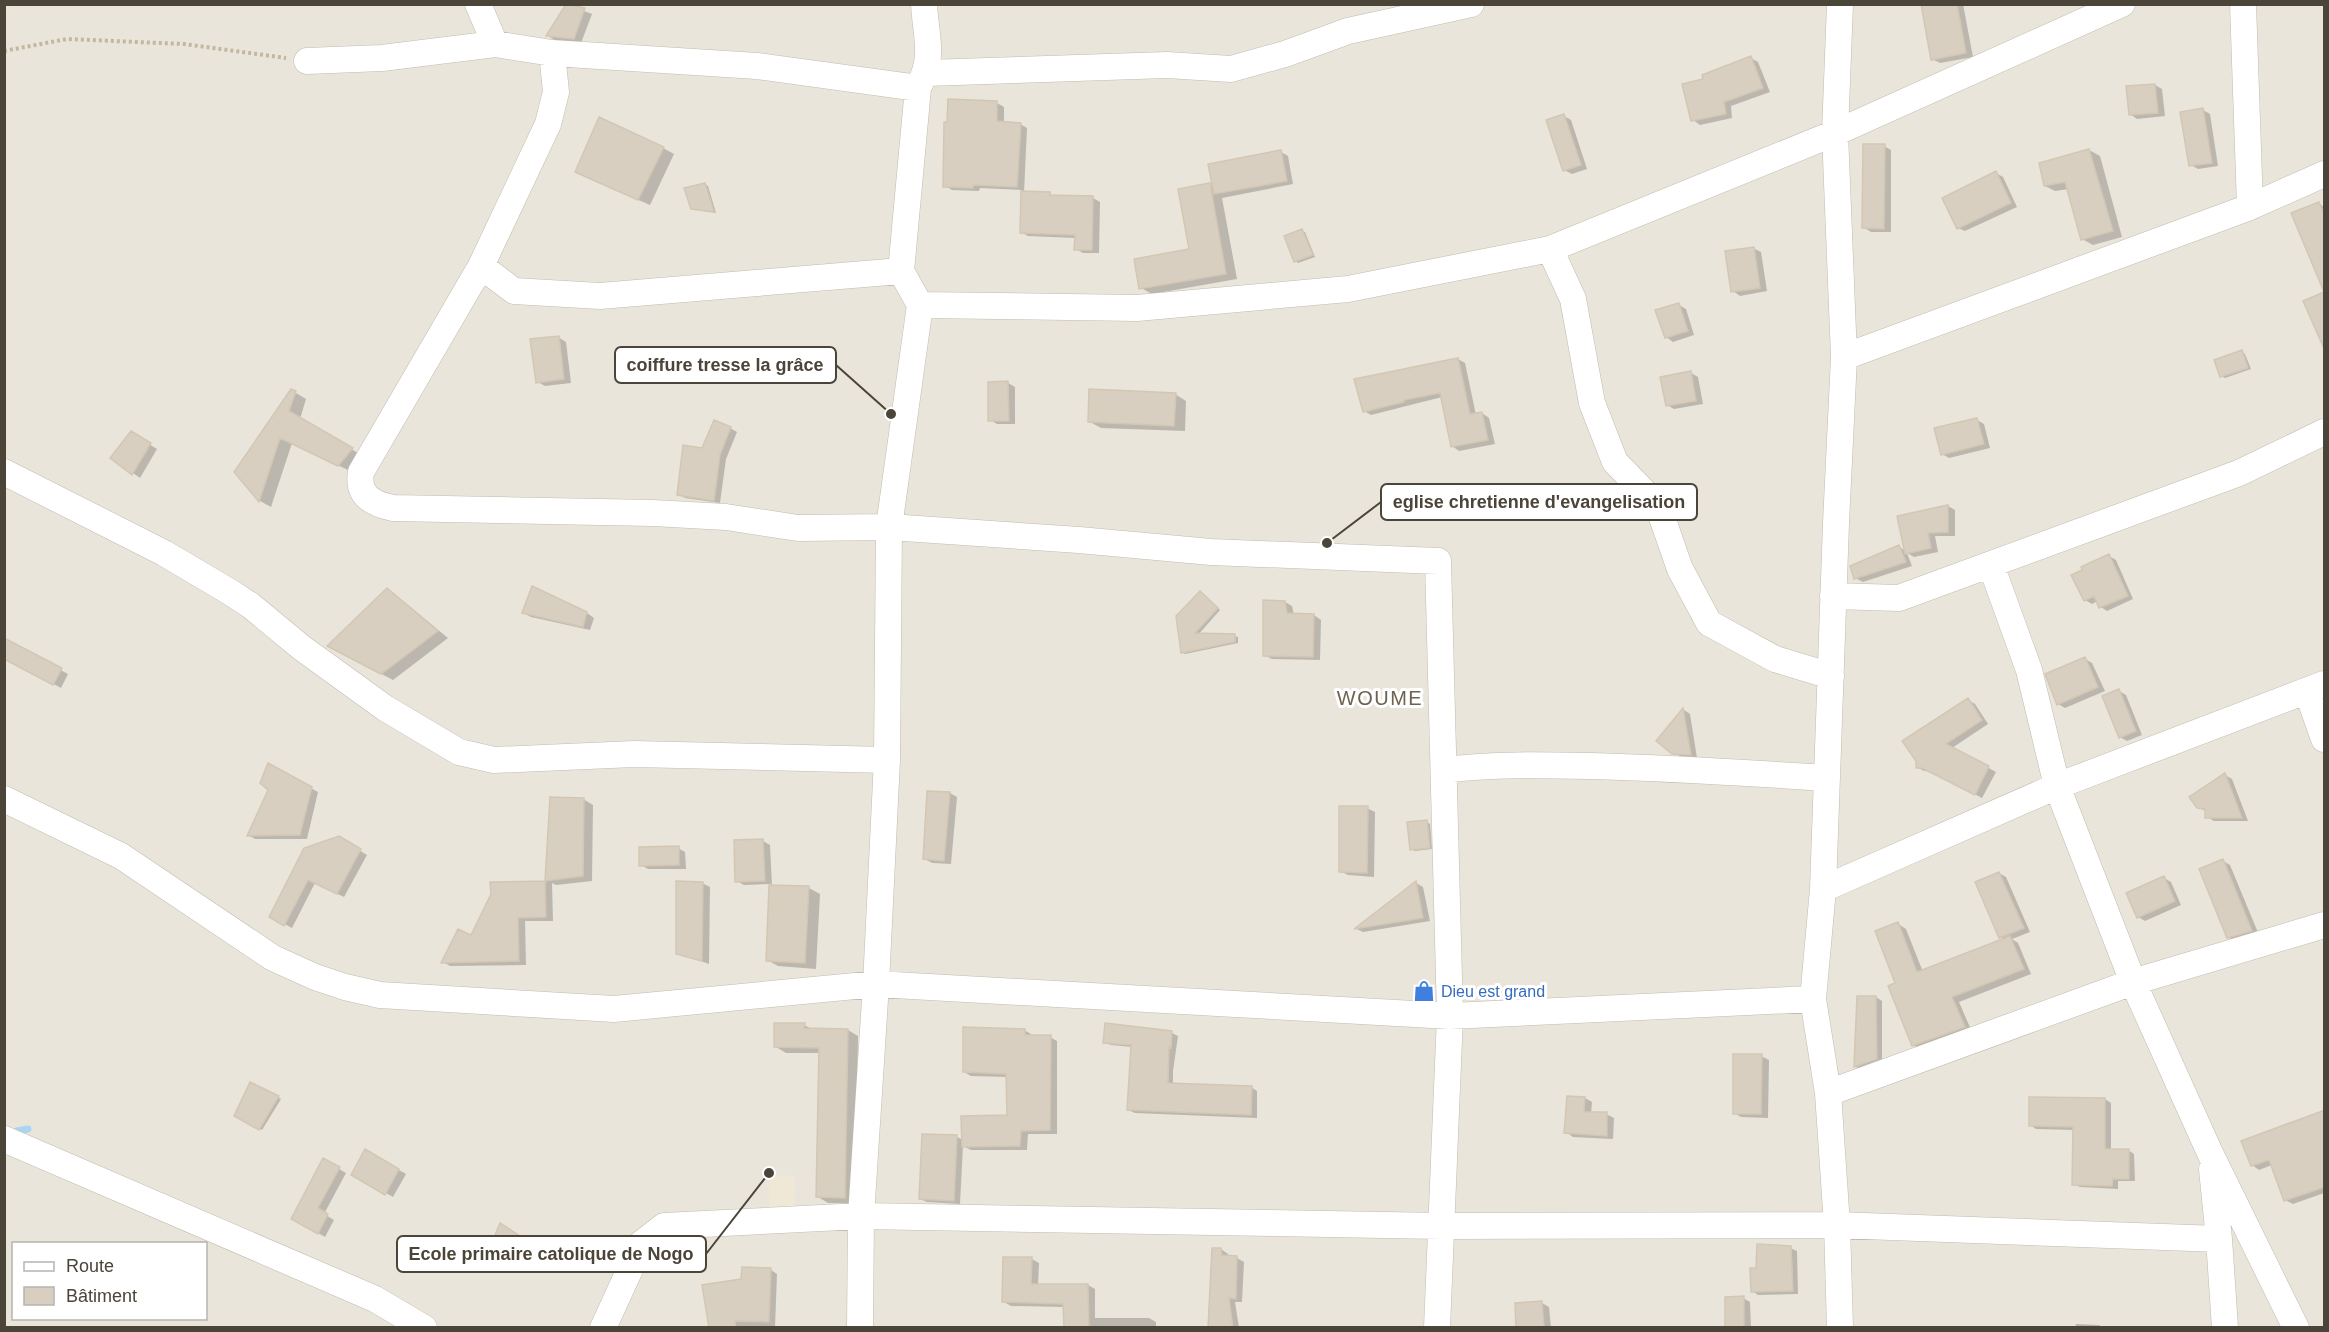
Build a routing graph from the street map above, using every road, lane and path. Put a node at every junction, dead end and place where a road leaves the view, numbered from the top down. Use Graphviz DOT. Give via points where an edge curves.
graph roads {
  1 [pos="478,4"];
  2 [pos="924,4"];
  3 [pos="1471,4"];
  4 [pos="1840,4"];
  5 [pos="2122,4"];
  6 [pos="2243,4"];
  7 [pos="495,44"];
  8 [pos="4,51"];
  9 [pos="552,53"];
  10 [pos="307,61"];
  11 [pos="923,80"];
  12 [pos="1835,133"];
  13 [pos="2325,174"];
  14 [pos="2250,207"];
  15 [pos="1550,249"];
  16 [pos="481,266"];
  17 [pos="901,271"];
  18 [pos="920,305"];
  19 [pos="1844,357"];
  20 [pos="2325,432"];
  21 [pos="4,472"];
  22 [pos="889,527"];
  23 [pos="1991,565"];
  24 [pos="1833,597"];
  25 [pos="1830,676"];
  26 [pos="2316,687"];
  27 [pos="2325,739"];
  28 [pos="887,760"];
  29 [pos="1444,770"];
  30 [pos="1827,778"];
  31 [pos="2057,786"];
  32 [pos="4,800"];
  33 [pos="1823,889"];
  34 [pos="2325,925"];
  35 [pos="2133,982"];
  36 [pos="876,984"];
  37 [pos="1813,999"];
  38 [pos="1450,1016"];
  39 [pos="1828,1093"];
  40 [pos="4,1138"];
  41 [pos="2210,1153"];
  42 [pos="861,1216"];
  43 [pos="1837,1225"];
  44 [pos="1442,1226"];
  45 [pos="2219,1239"];
  46 [pos="424,1328"];
  47 [pos="603,1328"];
  48 [pos="860,1328"];
  49 [pos="1437,1328"];
  50 [pos="1840,1328"];
  51 [pos="2225,1328"];
  52 [pos="2296,1328"];
  1 -- 7 [label="street"];
  2 -- 11 [label="street" via="930,56"];
  3 -- 11 [label="street" via="1348,31 1231,69 1167,65"];
  4 -- 12 [label="street"];
  5 -- 12 [label="street"];
  6 -- 14 [label="street"];
  7 -- 9 [label="street"];
  7 -- 10 [label="street" via="382,58"];
  8 -- 10 [label="path" via="66,39 184,44"];
  9 -- 11 [label="street"];
  9 -- 16 [label="street" via="556,92 548,124"];
  11 -- 17 [label="street"];
  12 -- 15 [label="street"];
  12 -- 19 [label="street"];
  13 -- 14 [label="street"];
  14 -- 19 [label="street"];
  15 -- 18 [label="street" via="1348,290 1137,308"];
  15 -- 25 [label="street" via="1573,299 1592,403 1615,462 1658,506 1680,569 1709,623 1775,659"];
  16 -- 17 [label="street" via="514,291 600,296"];
  16 -- 22 [label="street" via="362,472 359,484 378,505 674,514 798,528"];
  17 -- 18 [label="street"];
  18 -- 22 [label="street"];
  19 -- 24 [label="street"];
  20 -- 23 [label="street" via="2239,473"];
  21 -- 28 [label="street" via="164,553 230,592 385,708 459,752 494,760 634,754"];
  22 -- 28 [label="street"];
  22 -- 29 [label="street" via="1211,552 1438,561"];
  23 -- 24 [label="street" via="1899,598"];
  23 -- 31 [label="street" via="2029,670"];
  24 -- 25 [label="street"];
  25 -- 30 [label="street"];
  26 -- 27 [label="street"];
  26 -- 31 [label="street"];
  28 -- 36 [label="street"];
  29 -- 30 [label="street" via="1484,765 1658,768"];
  29 -- 38 [label="street"];
  30 -- 33 [label="street"];
  31 -- 33 [label="street"];
  31 -- 35 [label="street"];
  32 -- 36 [label="street" via="122,856 273,958 325,980 380,995 614,1009"];
  33 -- 37 [label="street"];
  34 -- 35 [label="street"];
  35 -- 39 [label="street"];
  35 -- 41 [label="street"];
  36 -- 38 [label="street"];
  36 -- 42 [label="street"];
  37 -- 38 [label="street"];
  37 -- 39 [label="street"];
  38 -- 44 [label="street"];
  39 -- 43 [label="street"];
  40 -- 46 [label="street" via="375,1299"];
  41 -- 45 [label="street"];
  41 -- 52 [label="street"];
  42 -- 44 [label="street"];
  42 -- 47 [label="street" via="664,1226 642,1243"];
  42 -- 48 [label="street"];
  43 -- 44 [label="street"];
  43 -- 45 [label="street"];
  43 -- 50 [label="street"];
  44 -- 49 [label="street"];
  45 -- 51 [label="street"];
}
